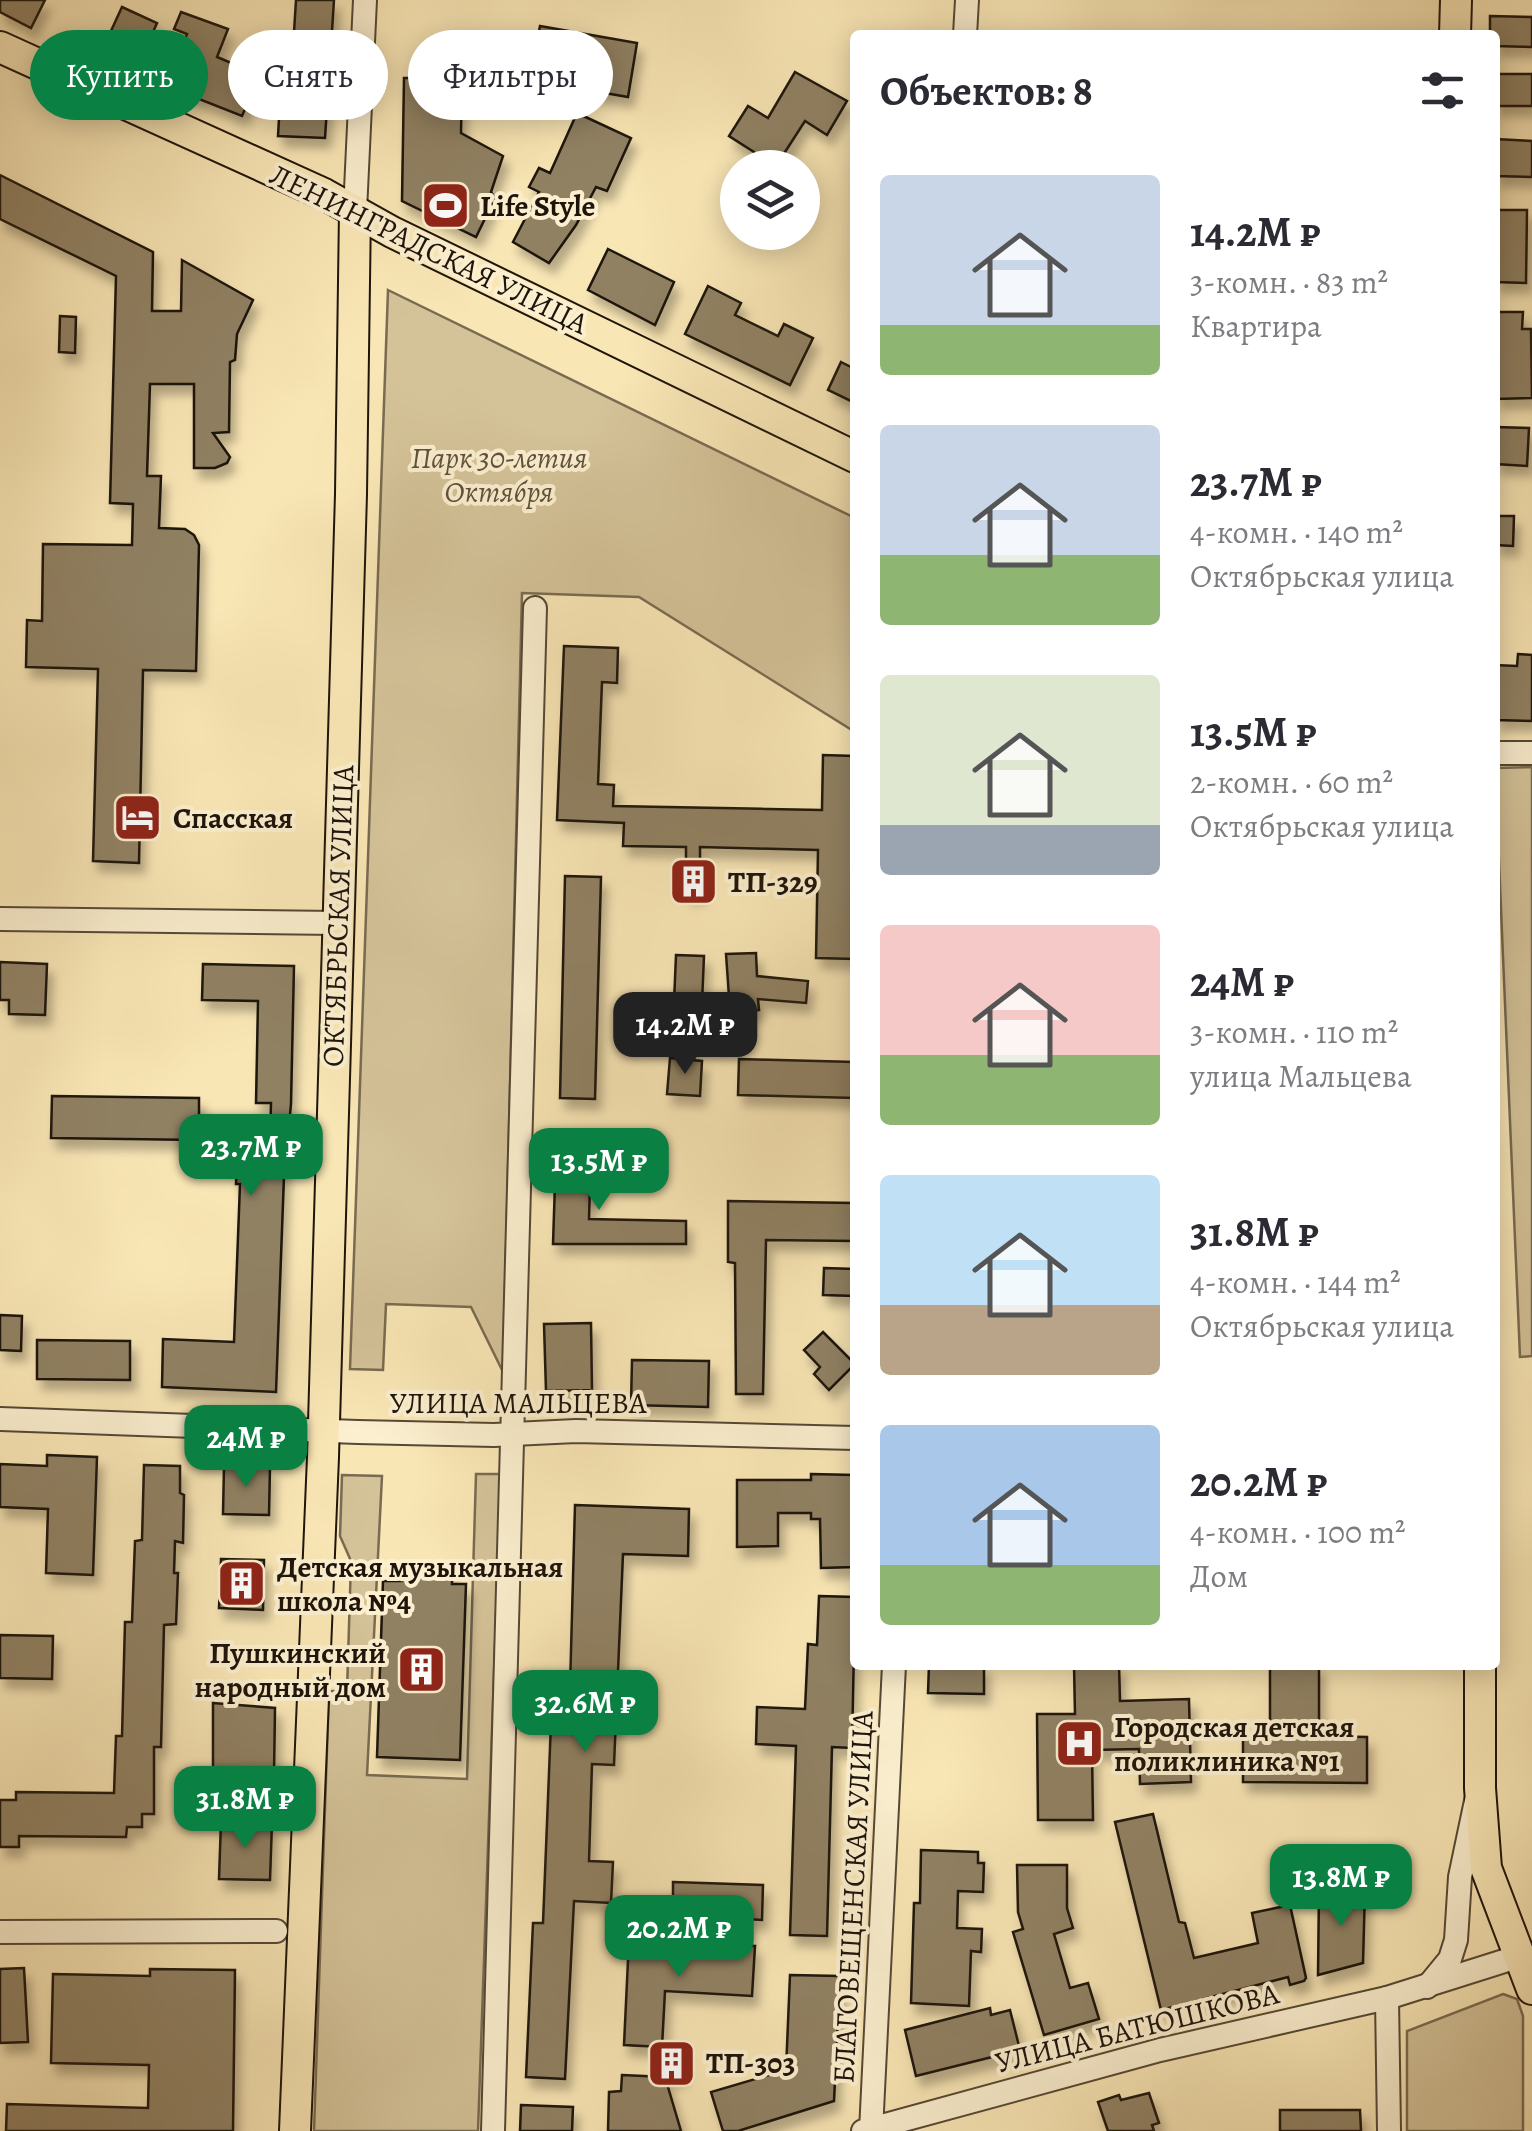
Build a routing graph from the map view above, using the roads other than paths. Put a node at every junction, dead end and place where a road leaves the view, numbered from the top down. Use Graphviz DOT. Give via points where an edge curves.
graph roads {
  1 [pos="364,0"];
  2 [pos="967,0"];
  3 [pos="1456,0"];
  4 [pos="965,30"];
  5 [pos="1455,30"];
  6 [pos="0,47"];
  7 [pos="354,211"];
  8 [pos="850,455"];
  9 [pos="535,608"];
  10 [pos="1500,752"];
  11 [pos="1532,753"];
  12 [pos="0,919"];
  13 [pos="337,923"];
  14 [pos="0,1419"];
  15 [pos="323,1431"];
  16 [pos="513,1435"];
  17 [pos="850,1438"];
  18 [pos="894,1670"];
  19 [pos="1480,1670"];
  20 [pos="1480,1788"];
  21 [pos="276,1931"];
  22 [pos="0,1932"];
  23 [pos="1520,1956"];
  24 [pos="1426,1987"];
  25 [pos="1532,1989"];
  26 [pos="1388,1998"];
  27 [pos="869,2130"];
  28 [pos="295,2131"];
  29 [pos="493,2131"];
  30 [pos="1388,2131"];
  1 -- 7 [label="street, ОКТЯБРЬСКАЯ УЛИЦА"];
  2 -- 4 [label="street"];
  3 -- 5 [label="main road"];
  6 -- 7 [label="main road, ЛЕНИНГРАДСКАЯ УЛИЦА"];
  7 -- 8 [label="main road, ЛЕНИНГРАДСКАЯ УЛИЦА"];
  7 -- 13 [label="main road, ОКТЯБРЬСКАЯ УЛИЦА"];
  9 -- 16 [label="street"];
  10 -- 11 [label="street"];
  12 -- 13 [label="street"];
  13 -- 15 [label="main road, ОКТЯБРЬСКАЯ УЛИЦА"];
  14 -- 15 [label="street, УЛИЦА МАЛЬЦЕВА"];
  15 -- 16 [label="street, УЛИЦА МАЛЬЦЕВА"];
  15 -- 28 [label="main road, ОКТЯБРЬСКАЯ УЛИЦА"];
  16 -- 17 [label="street, УЛИЦА МАЛЬЦЕВА"];
  16 -- 29 [label="street"];
  18 -- 27 [label="street, БЛАГОВЕЩЕНСКАЯ УЛИЦА"];
  19 -- 20 [label="main road"];
  20 -- 23 [label="main road" via="1486,1868"];
  20 -- 24 [label="street" via="1466,1840 1456,1940 1450,1959"];
  21 -- 22 [label="street"];
  23 -- 24 [label="street, УЛИЦА БАТЮШКОВА"];
  23 -- 25 [label="main road"];
  24 -- 26 [label="street, УЛИЦА БАТЮШКОВА"];
  26 -- 27 [label="street, УЛИЦА БАТЮШКОВА" via="1160,2050"];
  26 -- 30 [label="street"];
}
